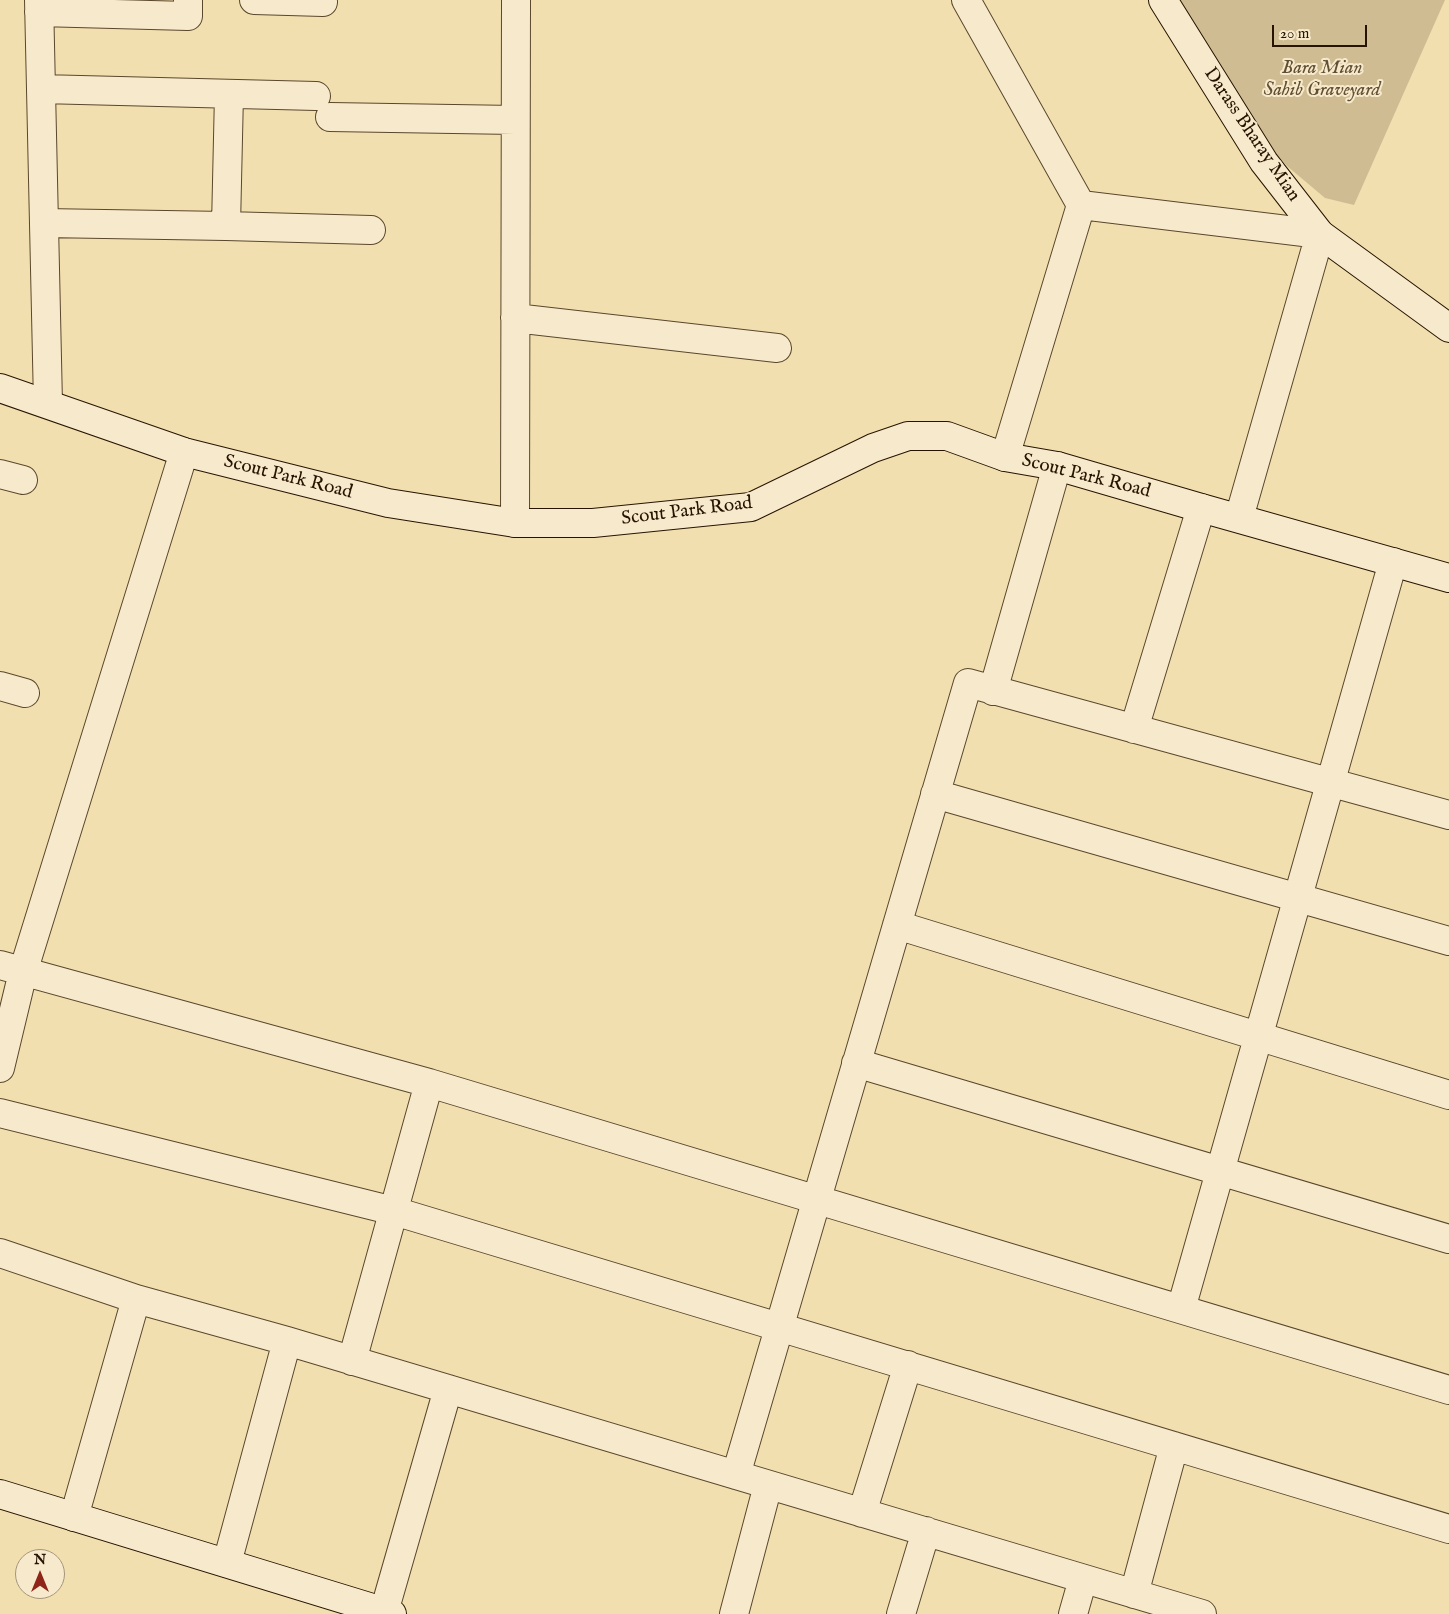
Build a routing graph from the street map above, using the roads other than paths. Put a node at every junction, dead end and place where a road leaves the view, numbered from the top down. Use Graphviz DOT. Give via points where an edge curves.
graph roads {
  1 [pos="188,0"];
  2 [pos="254,0"];
  3 [pos="516,0"];
  4 [pos="966,0"];
  5 [pos="1163,0"];
  6 [pos="323,2"];
  7 [pos="39,6"];
  8 [pos="41,89"];
  9 [pos="229,94"];
  10 [pos="516,120"];
  11 [pos="1081,206"];
  12 [pos="44,223"];
  13 [pos="226,226"];
  14 [pos="371,230"];
  15 [pos="1320,234"];
  16 [pos="516,318"];
  17 [pos="1449,328"];
  18 [pos="777,348"];
  19 [pos="0,388"];
  20 [pos="48,403"];
  21 [pos="184,452"];
  22 [pos="1005,457"];
  23 [pos="1057,466"];
  24 [pos="1201,508"];
  25 [pos="1239,518"];
  26 [pos="516,523"];
  27 [pos="1394,562"];
  28 [pos="1449,578"];
  29 [pos="993,691"];
  30 [pos="1134,729"];
  31 [pos="1332,783"];
  32 [pos="935,794"];
  33 [pos="1449,816"];
  34 [pos="1298,898"];
  35 [pos="897,925"];
  36 [pos="1449,942"];
  37 [pos="12,969"];
  38 [pos="1258,1036"];
  39 [pos="856,1064"];
  40 [pos="0,1068"];
  41 [pos="429,1083"];
  42 [pos="1449,1094"];
  43 [pos="0,1113"];
  44 [pos="1220,1171"];
  45 [pos="816,1200"];
  46 [pos="394,1210"];
  47 [pos="1449,1239"];
  48 [pos="0,1253"];
  49 [pos="136,1299"];
  50 [pos="1181,1309"];
  51 [pos="779,1327"];
  52 [pos="287,1341"];
  53 [pos="352,1361"];
  54 [pos="908,1366"];
  55 [pos="448,1389"];
  56 [pos="1449,1390"];
  57 [pos="1174,1446"];
  58 [pos="736,1475"];
  59 [pos="768,1485"];
  60 [pos="0,1494"];
  61 [pos="862,1513"];
  62 [pos="74,1517"];
  63 [pos="1449,1529"];
  64 [pos="926,1531"];
  65 [pos="227,1563"];
  66 [pos="1083,1578"];
  67 [pos="1134,1594"];
  68 [pos="388,1613"];
  69 [pos="734,1614"];
  70 [pos="901,1614"];
  71 [pos="1073,1614"];
  72 [pos="1202,1614"];
  1 -- 7 [label="street" via="188,16"];
  2 -- 6 [label="street"];
  3 -- 10 [label="street"];
  4 -- 11 [label="street"];
  5 -- 15 [label="street, Darass Bharay Mian" via="1264,162"];
  7 -- 8 [label="street"];
  8 -- 9 [label="street"];
  8 -- 12 [label="street"];
  9 -- 10 [label="street" via="323,107"];
  9 -- 13 [label="street"];
  10 -- 16 [label="street"];
  11 -- 15 [label="street"];
  11 -- 22 [label="street"];
  12 -- 13 [label="street"];
  12 -- 20 [label="street"];
  13 -- 14 [label="street"];
  15 -- 17 [label="street, Darass Bharay Mian"];
  15 -- 25 [label="street"];
  16 -- 18 [label="street"];
  16 -- 26 [label="street"];
  19 -- 20 [label="street, Scout Park Road"];
  20 -- 21 [label="street, Scout Park Road"];
  21 -- 26 [label="street, Scout Park Road" via="388,503"];
  21 -- 37 [label="street"];
  22 -- 23 [label="street, Scout Park Road"];
  22 -- 26 [label="street, Scout Park Road" via="947,436 908,436 873,448 751,507 593,523"];
  23 -- 24 [label="street, Scout Park Road"];
  23 -- 29 [label="street"];
  24 -- 25 [label="street, Scout Park Road"];
  24 -- 30 [label="street"];
  25 -- 27 [label="street, Scout Park Road"];
  27 -- 28 [label="street, Scout Park Road"];
  27 -- 31 [label="street"];
  29 -- 30 [label="street"];
  29 -- 32 [label="street" via="968,683"];
  30 -- 31 [label="street"];
  31 -- 33 [label="street"];
  31 -- 34 [label="street"];
  32 -- 34 [label="street"];
  32 -- 35 [label="street"];
  34 -- 36 [label="street"];
  34 -- 38 [label="street"];
  35 -- 38 [label="street"];
  35 -- 39 [label="street"];
  37 -- 40 [label="street"];
  37 -- 41 [label="street"];
  38 -- 42 [label="street"];
  38 -- 44 [label="street"];
  39 -- 44 [label="street"];
  39 -- 45 [label="street"];
  41 -- 45 [label="street"];
  41 -- 46 [label="street"];
  43 -- 46 [label="street"];
  44 -- 47 [label="street"];
  44 -- 50 [label="street"];
  45 -- 50 [label="street"];
  45 -- 51 [label="street"];
  46 -- 51 [label="street"];
  46 -- 53 [label="street"];
  48 -- 49 [label="street"];
  49 -- 52 [label="street"];
  49 -- 62 [label="street"];
  50 -- 56 [label="street"];
  51 -- 54 [label="street"];
  51 -- 58 [label="street"];
  52 -- 53 [label="street"];
  52 -- 65 [label="street"];
  53 -- 55 [label="street"];
  54 -- 57 [label="street"];
  54 -- 61 [label="street"];
  55 -- 58 [label="street"];
  55 -- 68 [label="street"];
  57 -- 63 [label="street"];
  57 -- 67 [label="street"];
  58 -- 59 [label="street"];
  59 -- 61 [label="street"];
  59 -- 69 [label="street"];
  60 -- 62 [label="street"];
  61 -- 64 [label="street"];
  62 -- 65 [label="street"];
  64 -- 66 [label="street"];
  64 -- 70 [label="street"];
  65 -- 68 [label="street"];
  66 -- 67 [label="street"];
  66 -- 71 [label="street"];
  67 -- 72 [label="street"];
}
